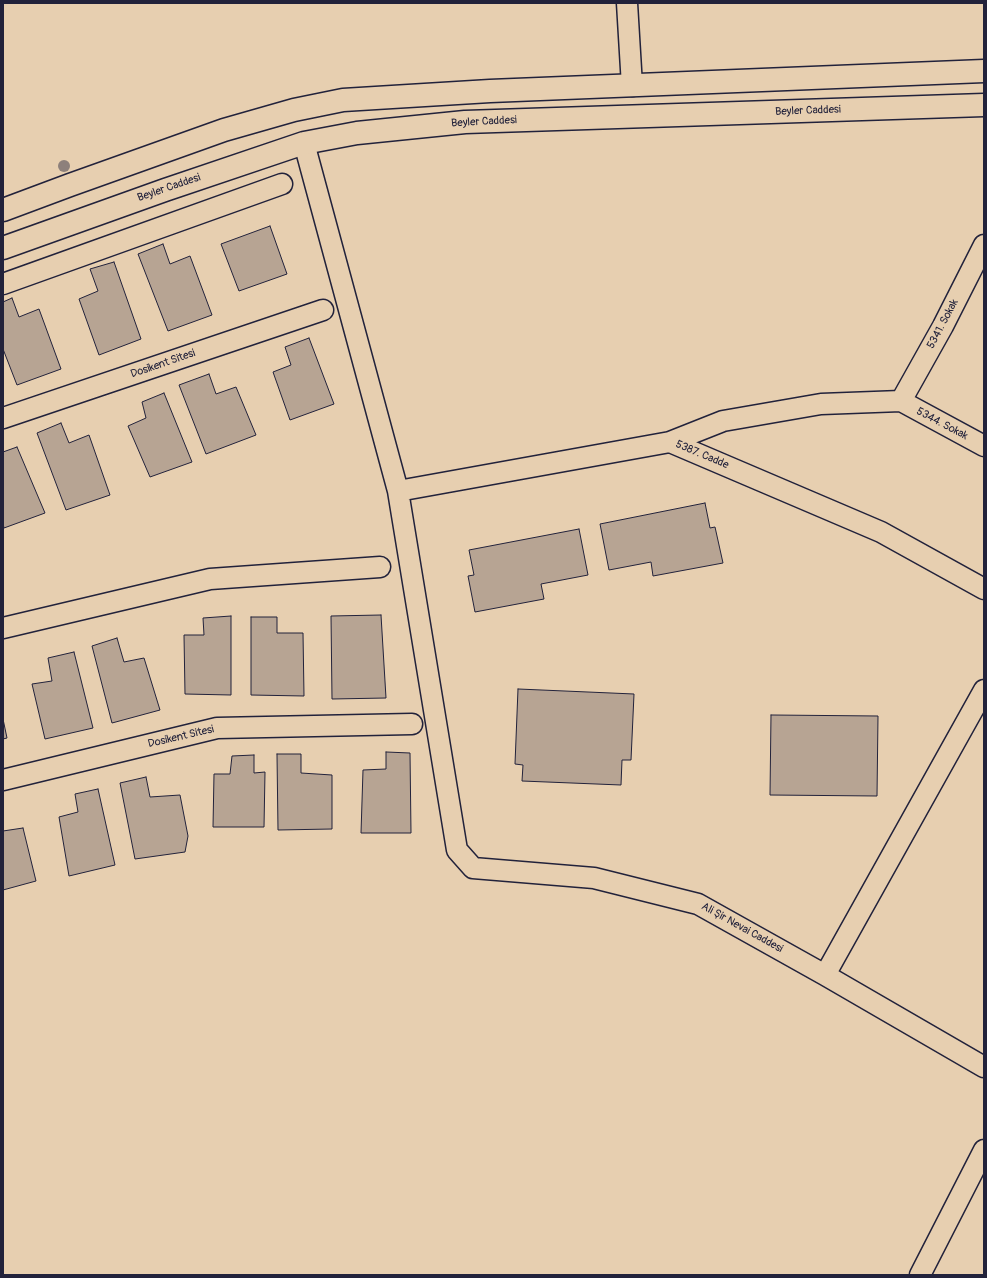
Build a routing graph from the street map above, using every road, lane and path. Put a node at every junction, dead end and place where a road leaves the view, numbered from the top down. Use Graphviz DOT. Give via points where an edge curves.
graph roads {
  1 [pos="627,3"];
  2 [pos="984,71"];
  3 [pos="632,86"];
  4 [pos="984,105"];
  5 [pos="304,142"];
  6 [pos="282,184"];
  7 [pos="3,210"];
  8 [pos="984,245"];
  9 [pos="3,248"];
  10 [pos="3,284"];
  11 [pos="323,310"];
  12 [pos="901,401"];
  13 [pos="3,418"];
  14 [pos="670,442"];
  15 [pos="984,446"];
  16 [pos="398,491"];
  17 [pos="380,567"];
  18 [pos="984,589"];
  19 [pos="3,628"];
  20 [pos="984,690"];
  21 [pos="412,724"];
  22 [pos="3,780"];
  23 [pos="825,975"];
  24 [pos="984,1067"];
  25 [pos="984,1150"];
  26 [pos="920,1275"];
  1 -- 3 [label="street"];
  2 -- 3 [label="main road"];
  3 -- 7 [label="main road" via="343,100 294,110 224,130"];
  4 -- 5 [label="main road, Beyler Caddesi" via="465,122 357,132"];
  5 -- 9 [label="main road, Beyler Caddesi"];
  5 -- 16 [label="street"];
  6 -- 10 [label="street"];
  8 -- 12 [label="street, 5341. Sokak"];
  11 -- 13 [label="street, Dosikent Sitesi"];
  12 -- 14 [label="street" via="821,404 723,421"];
  12 -- 15 [label="street, 5344. Sokak"];
  14 -- 16 [label="street, 5387. Cadde"];
  14 -- 18 [label="street, 5387. Cadde" via="881,532"];
  16 -- 23 [label="street, Ali Şir Nevai Caddesi" via="457,850 473,868 594,878 698,904"];
  17 -- 19 [label="street" via="210,579"];
  20 -- 23 [label="street"];
  21 -- 22 [label="street, Dosikent Sitesi" via="217,728"];
  23 -- 24 [label="street, Ali Şir Nevai Caddesi"];
  25 -- 26 [label="street"];
}
